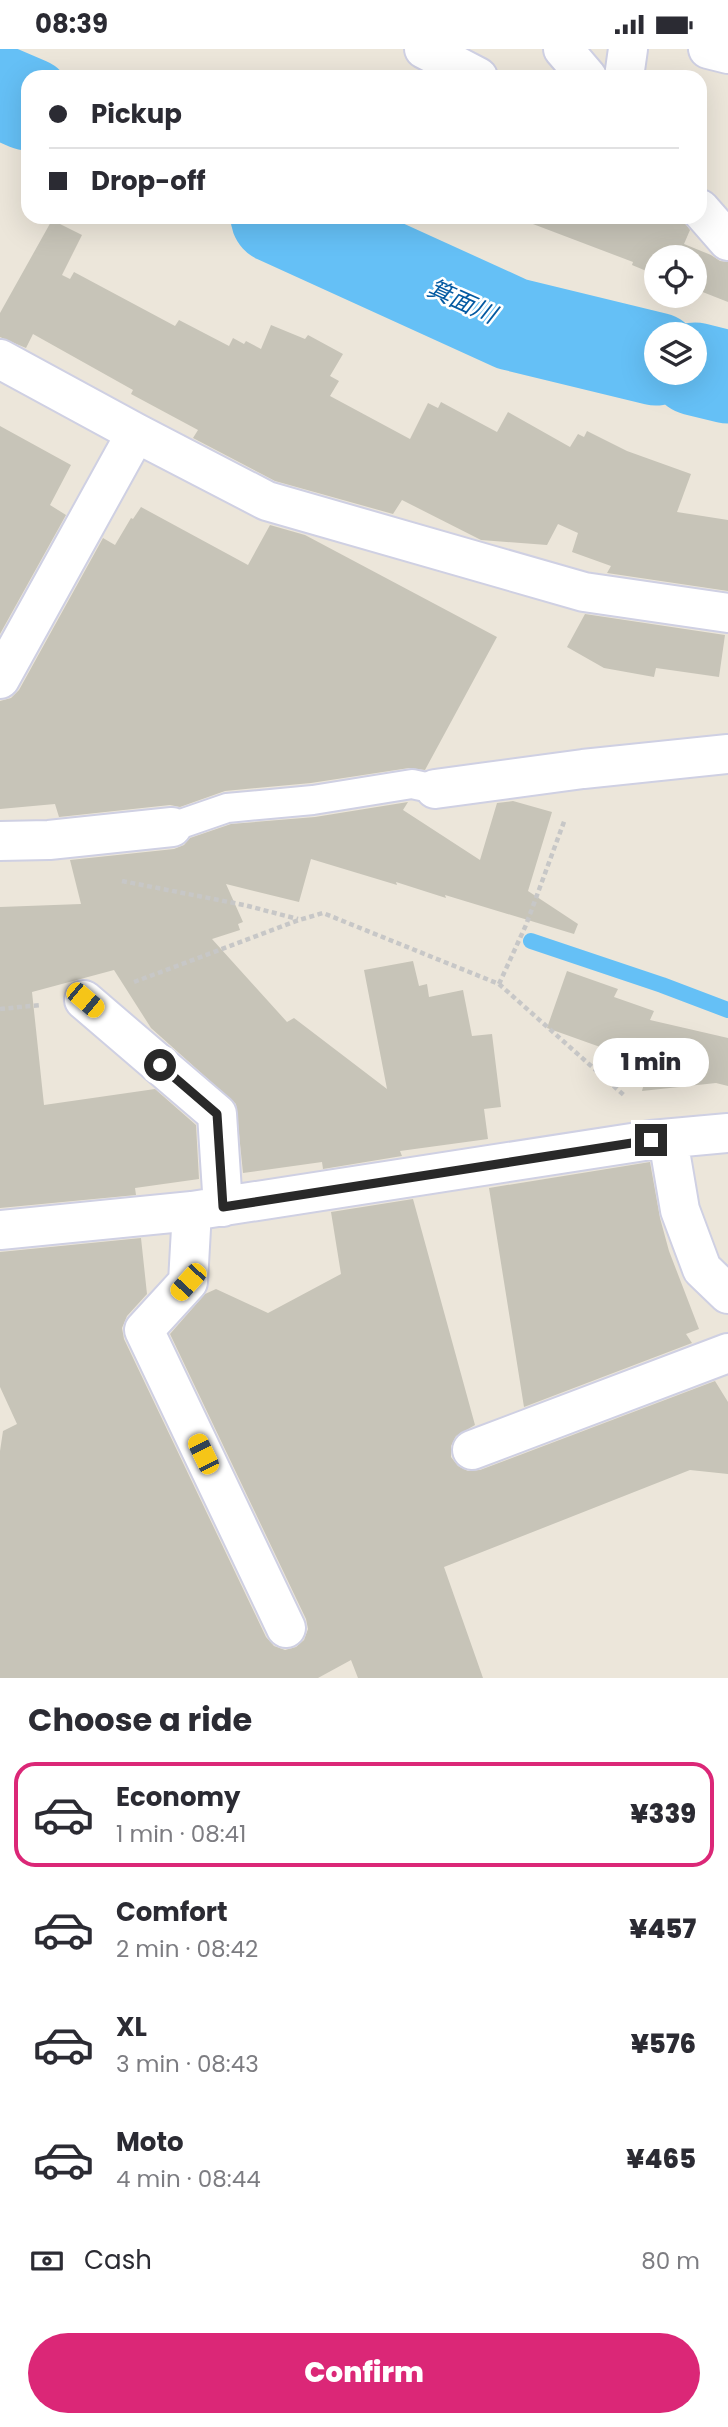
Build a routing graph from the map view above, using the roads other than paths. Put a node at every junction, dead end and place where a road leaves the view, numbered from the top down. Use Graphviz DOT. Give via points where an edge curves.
graph roads {
  1 [pos="424,49"];
  2 [pos="563,49"];
  3 [pos="628,49"];
  4 [pos="708,49"];
  5 [pos="728,54"];
  6 [pos="464,70"];
  7 [pos="581,70"];
  8 [pos="625,70"];
  9 [pos="707,217"];
  10 [pos="728,241"];
  11 [pos="0,359"];
  12 [pos="136,433"];
  13 [pos="728,613"];
  14 [pos="0,679"];
  15 [pos="728,754"];
  16 [pos="435,789"];
  17 [pos="172,827"];
  18 [pos="0,841"];
  19 [pos="85,1000"];
  20 [pos="728,1133"];
  21 [pos="660,1140"];
  22 [pos="208,1209"];
  23 [pos="0,1230"];
  24 [pos="728,1294"];
  25 [pos="728,1353"];
  26 [pos="472,1450"];
  27 [pos="286,1628"];
  1 -- 6 [label="street"];
  2 -- 7 [label="street"];
  3 -- 8 [label="street"];
  4 -- 5 [label="street"];
  9 -- 10 [label="street"];
  11 -- 12 [label="street"];
  12 -- 13 [label="street" via="267,501 584,592"];
  12 -- 14 [label="street"];
  15 -- 16 [label="street"];
  16 -- 17 [label="lane" via="412,784 227,808"];
  17 -- 18 [label="street"];
  19 -- 22 [label="street" via="217,1114"];
  20 -- 21 [label="street"];
  21 -- 22 [label="street"];
  21 -- 24 [label="street" via="702,1269"];
  22 -- 23 [label="street"];
  22 -- 27 [label="street" via="188,1282 144,1330"];
  25 -- 26 [label="street"];
}
